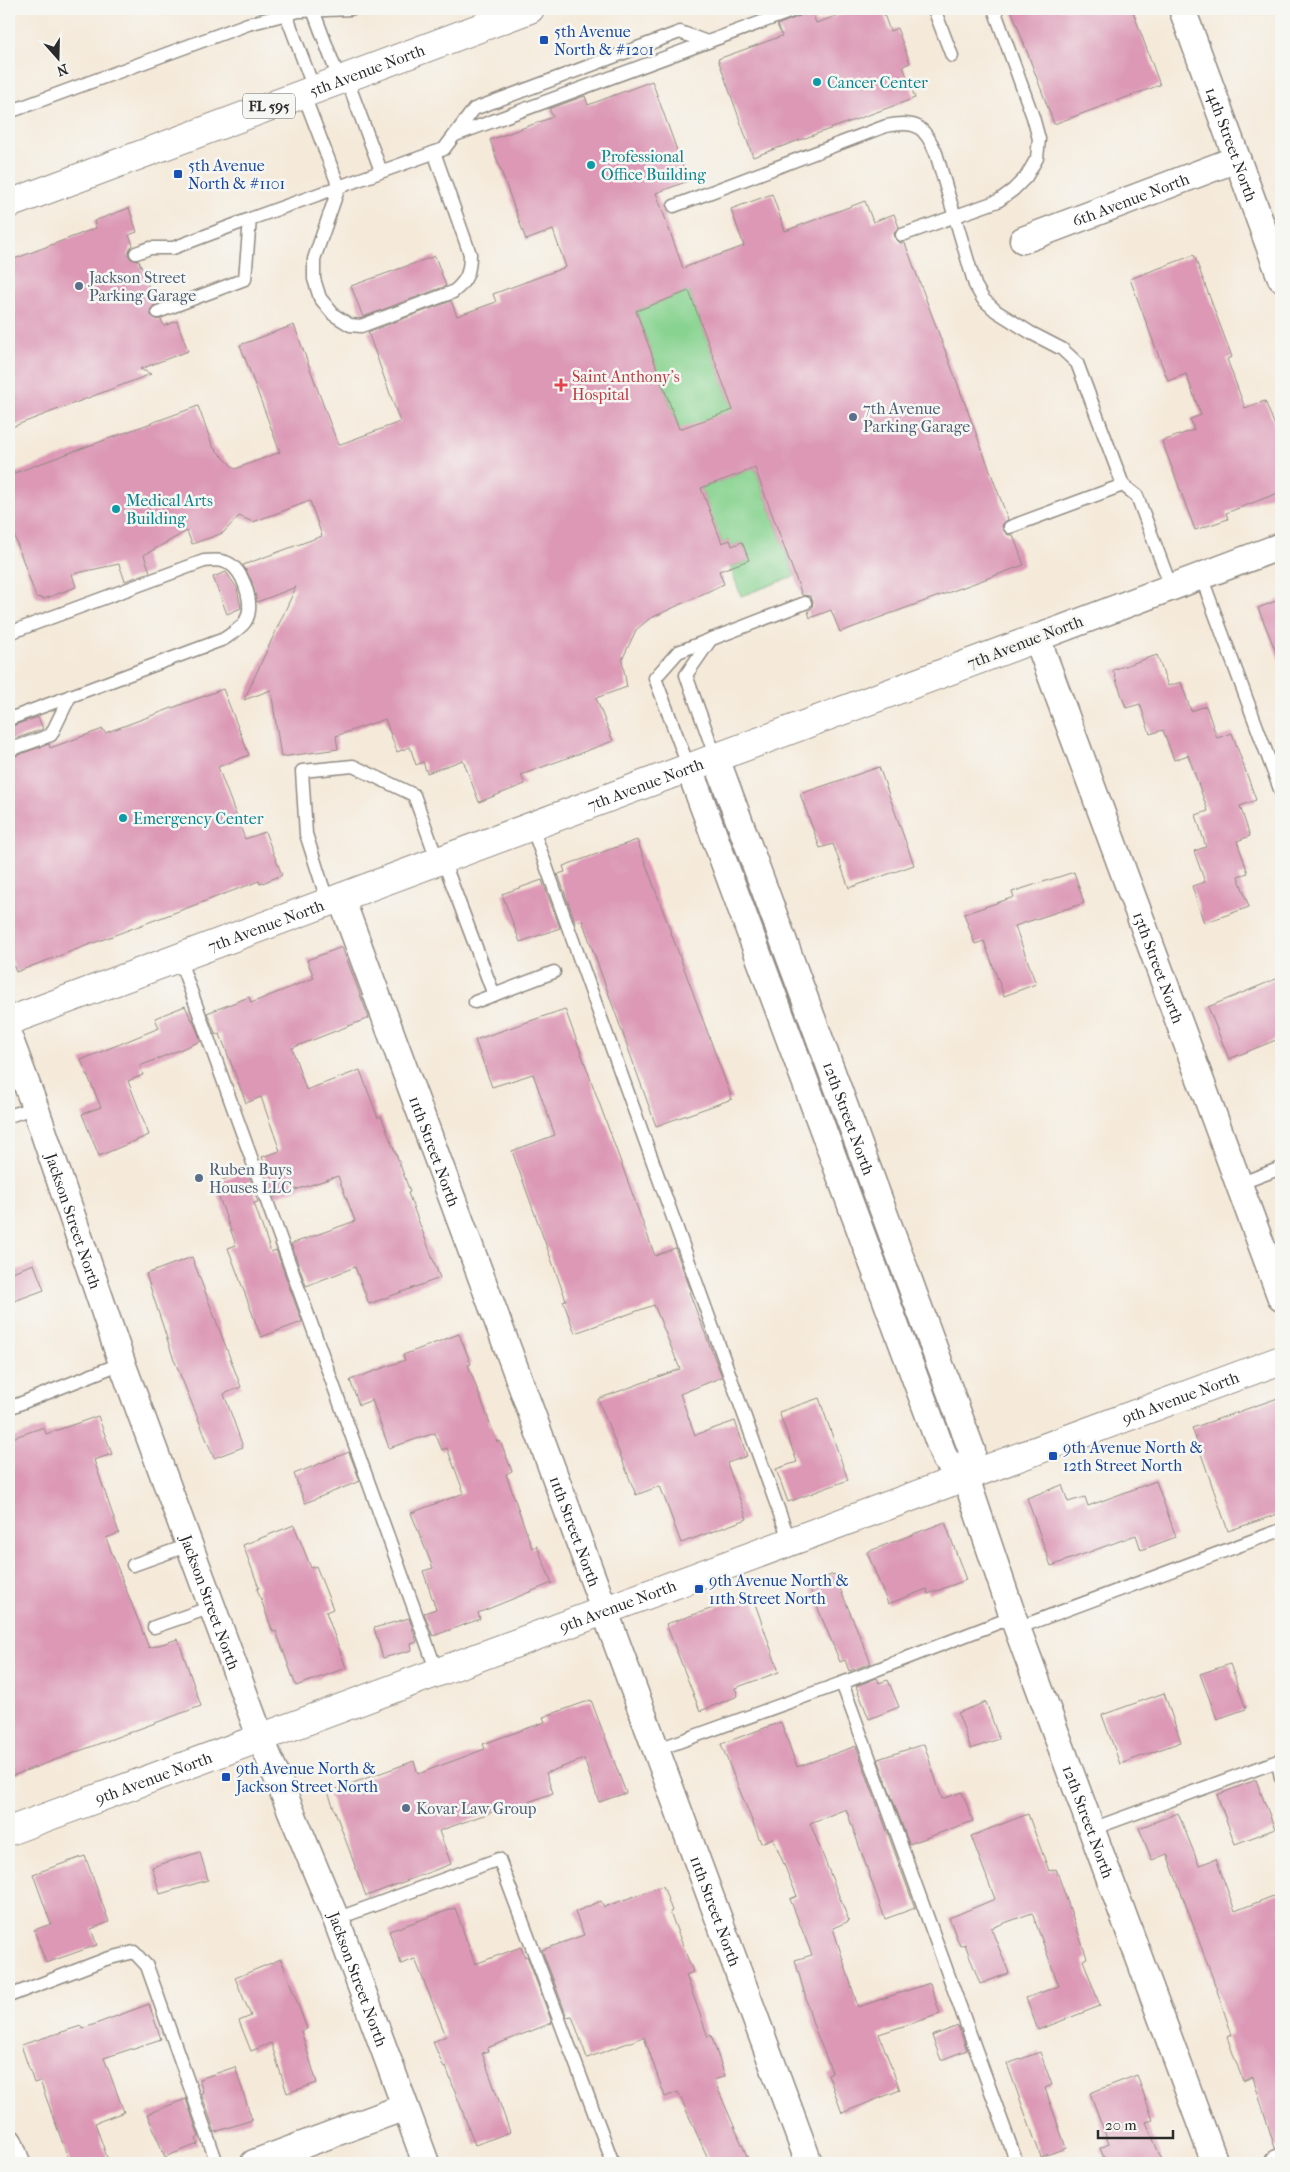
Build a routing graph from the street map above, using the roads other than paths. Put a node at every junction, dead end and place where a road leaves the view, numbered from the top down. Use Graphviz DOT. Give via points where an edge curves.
graph roads {
  1 [pos="351,9"];
  2 [pos="530,9"];
  3 [pos="797,9"];
  4 [pos="934,9"];
  5 [pos="994,9"];
  6 [pos="1182,9"];
  7 [pos="313,10"];
  8 [pos="286,14"];
  9 [pos="707,42"];
  10 [pos="952,56"];
  11 [pos="343,78"];
  12 [pos="308,91"];
  13 [pos="9,112"];
  14 [pos="454,136"];
  15 [pos="434,152"];
  16 [pos="1237,159"];
  17 [pos="381,171"];
  18 [pos="339,187"];
  19 [pos="9,204"];
  20 [pos="674,206"];
  21 [pos="955,216"];
  22 [pos="250,219"];
  23 [pos="902,235"];
  24 [pos="1023,240"];
  25 [pos="136,253"];
  26 [pos="1281,278"];
  27 [pos="158,312"];
  28 [pos="1123,485"];
  29 [pos="1010,527"];
  30 [pos="1281,546"];
  31 [pos="1201,576"];
  32 [pos="1171,587"];
  33 [pos="805,603"];
  34 [pos="9,633"];
  35 [pos="711,638"];
  36 [pos="1036,638"];
  37 [pos="70,696"];
  38 [pos="9,719"];
  39 [pos="9,750"];
  40 [pos="716,758"];
  41 [pos="689,768"];
  42 [pos="1281,792"];
  43 [pos="532,827"];
  44 [pos="440,861"];
  45 [pos="335,901"];
  46 [pos="179,958"];
  47 [pos="554,972"];
  48 [pos="494,995"];
  49 [pos="475,1002"];
  50 [pos="9,1021"];
  51 [pos="9,1037"];
  52 [pos="35,1107"];
  53 [pos="9,1116"];
  54 [pos="1281,1168"];
  55 [pos="1239,1184"];
  56 [pos="1281,1298"];
  57 [pos="1281,1360"];
  58 [pos="122,1363"];
  59 [pos="9,1408"];
  60 [pos="966,1478"];
  61 [pos="1281,1530"];
  62 [pos="790,1542"];
  63 [pos="189,1545"];
  64 [pos="133,1565"];
  65 [pos="212,1606"];
  66 [pos="605,1611"];
  67 [pos="1015,1622"];
  68 [pos="154,1627"];
  69 [pos="437,1672"];
  70 [pos="842,1683"];
  71 [pos="261,1739"];
  72 [pos="656,1750"];
  73 [pos="1279,1759"];
  74 [pos="1281,1778"];
  75 [pos="1092,1829"];
  76 [pos="9,1831"];
  77 [pos="336,1919"];
  78 [pos="9,1996"];
  79 [pos="405,2106"];
  80 [pos="9,2142"];
  81 [pos="1281,2162"];
  82 [pos="17,2163"];
  83 [pos="217,2163"];
  84 [pos="254,2163"];
  85 [pos="426,2163"];
  86 [pos="613,2163"];
  87 [pos="809,2163"];
  88 [pos="1017,2163"];
  89 [pos="1215,2163"];
  90 [pos="1278,2163"];
  1 -- 7 [label="lane"];
  2 -- 11 [label="street, 5th Avenue North / FL 595"];
  3 -- 9 [label="lane"];
  4 -- 10 [label="lane"];
  5 -- 21 [label="lane" via="1033,117 1039,139 1037,158 1026,177 1013,190 998,200"];
  6 -- 16 [label="street, 14th Street North"];
  7 -- 8 [label="lane"];
  7 -- 11 [label="lane"];
  8 -- 12 [label="lane"];
  8 -- 13 [label="lane" via="248,24"];
  9 -- 14 [label="lane"];
  9 -- 14 [label="lane" via="680,32 474,109"];
  11 -- 12 [label="street, 5th Avenue North / FL 595"];
  11 -- 17 [label="lane"];
  12 -- 18 [label="lane"];
  12 -- 19 [label="street, 5th Avenue North / FL 595"];
  14 -- 15 [label="lane" via="444,149"];
  15 -- 17 [label="lane"];
  15 -- 18 [label="lane" via="470,254 470,270 465,282 453,292 361,326 350,325 334,315 320,298 314,280 314,259"];
  16 -- 24 [label="street, 6th Avenue North"];
  16 -- 26 [label="street, 14th Street North"];
  17 -- 18 [label="lane"];
  18 -- 22 [label="lane"];
  20 -- 21 [label="lane" via="904,122 922,128 930,140"];
  21 -- 23 [label="lane"];
  21 -- 28 [label="lane" via="975,285 983,299 996,311 1062,349 1077,363"];
  22 -- 25 [label="lane" via="173,248 150,248"];
  22 -- 27 [label="lane" via="245,279"];
  28 -- 29 [label="lane"];
  28 -- 32 [label="lane" via="1137,496"];
  30 -- 31 [label="street, 7th Avenue North"];
  31 -- 32 [label="street, 7th Avenue North"];
  31 -- 42 [label="lane"];
  32 -- 36 [label="street, 7th Avenue North"];
  33 -- 35 [label="lane"];
  34 -- 37 [label="lane" via="204,561 218,559 233,566 246,589 249,608 246,621 236,631 224,639"];
  35 -- 40 [label="lane" via="686,676"];
  35 -- 41 [label="lane" via="678,652 655,678"];
  36 -- 40 [label="street, 7th Avenue North"];
  36 -- 55 [label="street, 13th Street North"];
  37 -- 38 [label="lane"];
  37 -- 39 [label="lane" via="50,735"];
  40 -- 41 [label="street, 7th Avenue North"];
  40 -- 60 [label="street, 12th Street North" via="972,1451"];
  41 -- 43 [label="street, 7th Avenue North"];
  41 -- 60 [label="street, 12th Street North" via="945,1458"];
  43 -- 44 [label="street, 7th Avenue North"];
  43 -- 62 [label="lane"];
  44 -- 45 [label="street, 7th Avenue North"];
  44 -- 45 [label="lane" via="414,795 353,766 302,771 306,834"];
  44 -- 48 [label="lane"];
  45 -- 46 [label="street, 7th Avenue North"];
  45 -- 66 [label="street, 11th Street North"];
  46 -- 50 [label="street, 7th Avenue North"];
  46 -- 69 [label="lane"];
  47 -- 48 [label="lane"];
  48 -- 49 [label="lane"];
  51 -- 52 [label="street, Jackson Street North"];
  52 -- 53 [label="lane"];
  52 -- 58 [label="street, Jackson Street North"];
  54 -- 55 [label="lane"];
  55 -- 56 [label="street, 13th Street North"];
  57 -- 60 [label="street, 9th Avenue North"];
  58 -- 59 [label="lane"];
  58 -- 63 [label="street, Jackson Street North"];
  60 -- 62 [label="street, 9th Avenue North"];
  60 -- 67 [label="street, 12th Street North"];
  61 -- 67 [label="lane"];
  62 -- 66 [label="street, 9th Avenue North"];
  63 -- 64 [label="lane"];
  63 -- 65 [label="street, Jackson Street North"];
  65 -- 68 [label="lane"];
  65 -- 71 [label="street, Jackson Street North"];
  66 -- 69 [label="street, 9th Avenue North"];
  66 -- 72 [label="street, 11th Street North"];
  67 -- 70 [label="lane"];
  67 -- 75 [label="street, 12th Street North"];
  69 -- 71 [label="street, 9th Avenue North"];
  70 -- 72 [label="lane"];
  70 -- 88 [label="lane"];
  71 -- 76 [label="street, 9th Avenue North"];
  71 -- 77 [label="street, Jackson Street North"];
  72 -- 87 [label="street, 11th Street North"];
  73 -- 74 [label="lane"];
  73 -- 75 [label="lane"];
  75 -- 89 [label="street, 12th Street North"];
  77 -- 79 [label="street, Jackson Street North"];
  77 -- 86 [label="lane" via="499,1859"];
  78 -- 83 [label="lane" via="106,1959 134,1952 147,1966"];
  79 -- 84 [label="street"];
  79 -- 85 [label="street, Jackson Street North"];
  80 -- 82 [label="street"];
  81 -- 90 [label="street"];
}
